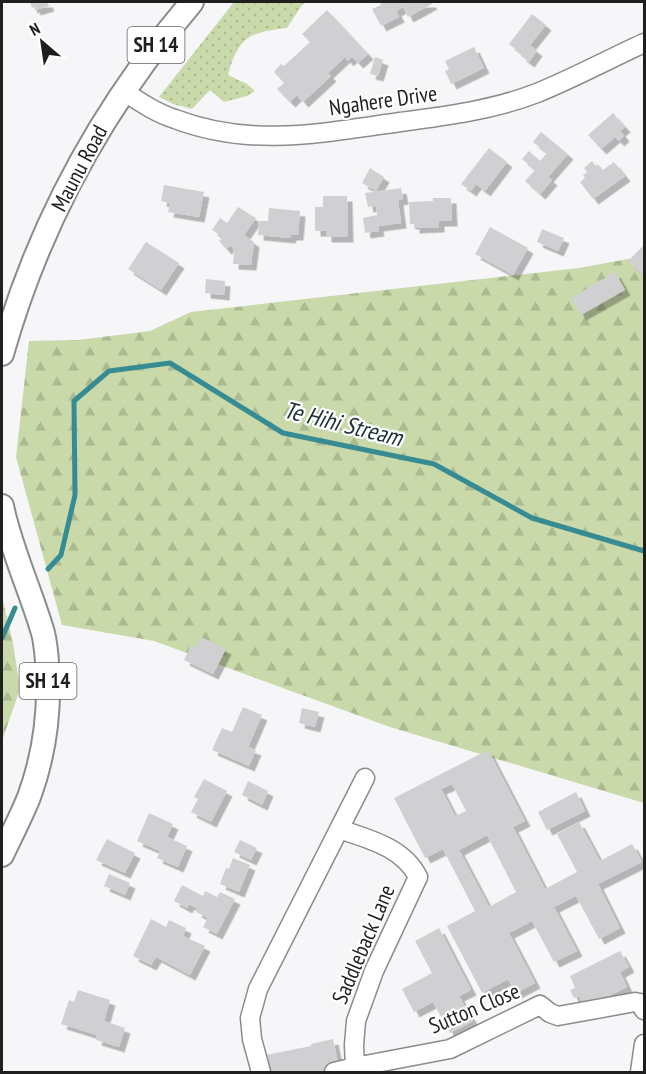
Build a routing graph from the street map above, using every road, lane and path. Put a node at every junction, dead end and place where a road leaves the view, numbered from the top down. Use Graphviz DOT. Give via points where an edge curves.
graph roads {
  1 [pos="192,2"];
  2 [pos="645,43"];
  3 [pos="123,91"];
  4 [pos="2,354"];
  5 [pos="2,506"];
  6 [pos="365,778"];
  7 [pos="339,829"];
  8 [pos="2,855"];
  9 [pos="645,1010"];
  10 [pos="645,1044"];
  11 [pos="355,1070"];
  12 [pos="261,1072"];
  13 [pos="334,1072"];
  14 [pos="640,1072"];
  1 -- 3 [label="main road, Maunu Road / SH 14"];
  2 -- 3 [label="street, Ngahere Drive" via="538,92 485,109 311,135 277,137 222,132 175,119"];
  3 -- 4 [label="main road, Maunu Road / SH 14" via="91,142 41,243"];
  5 -- 8 [label="main road, SH 14" via="44,635 48,691 37,771"];
  6 -- 7 [label="street"];
  7 -- 11 [label="street, Saddleback Lane" via="389,848 406,860 418,877 374,970 356,1021"];
  7 -- 12 [label="street" via="258,989 250,1018"];
  9 -- 11 [label="street, Sutton Close" via="635,1002 558,1016 540,1005 450,1049"];
  10 -- 14 [label="street"];
  11 -- 13 [label="street"];
}
